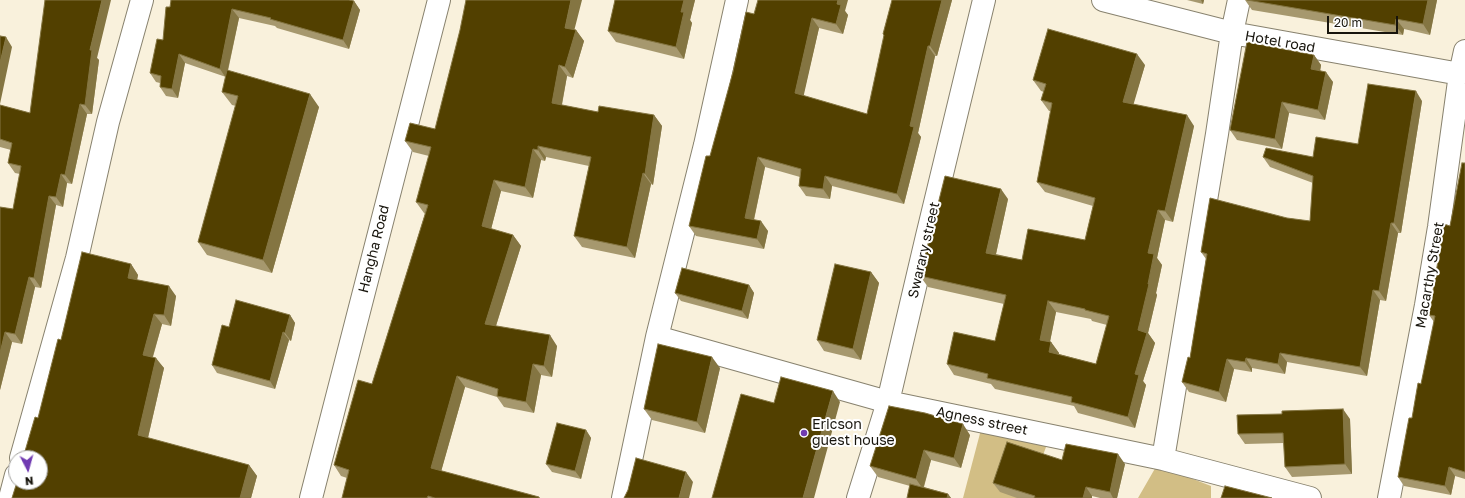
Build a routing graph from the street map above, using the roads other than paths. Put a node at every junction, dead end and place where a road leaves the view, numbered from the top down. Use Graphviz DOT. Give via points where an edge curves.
graph roads {
  1 [pos="142,0"];
  2 [pos="439,0"];
  3 [pos="737,0"];
  4 [pos="984,0"];
  5 [pos="1103,0"];
  6 [pos="1239,0"];
  7 [pos="1232,33"];
  8 [pos="1465,51"];
  9 [pos="1460,74"];
  10 [pos="657,337"];
  11 [pos="888,402"];
  12 [pos="23,450"];
  13 [pos="1163,459"];
  14 [pos="311,498"];
  15 [pos="623,498"];
  16 [pos="858,498"];
  17 [pos="1310,498"];
  18 [pos="1389,498"];
  1 -- 12 [label="main road" via="108,122 77,258"];
  2 -- 14 [label="main road, Hangha Road"];
  3 -- 10 [label="main road" via="705,145"];
  4 -- 11 [label="main road, Swarary street"];
  5 -- 7 [label="main road, Hotel road"];
  6 -- 7 [label="main road"];
  7 -- 9 [label="main road, Hotel road"];
  7 -- 13 [label="main road"];
  8 -- 9 [label="main road, Macarthy Street"];
  9 -- 18 [label="main road, Macarthy Street" via="1426,306"];
  10 -- 11 [label="main road, Agness street"];
  10 -- 15 [label="main road"];
  11 -- 13 [label="main road, Agness street"];
  11 -- 16 [label="main road, Swarary street"];
  13 -- 17 [label="main road, Agness street"];
}
